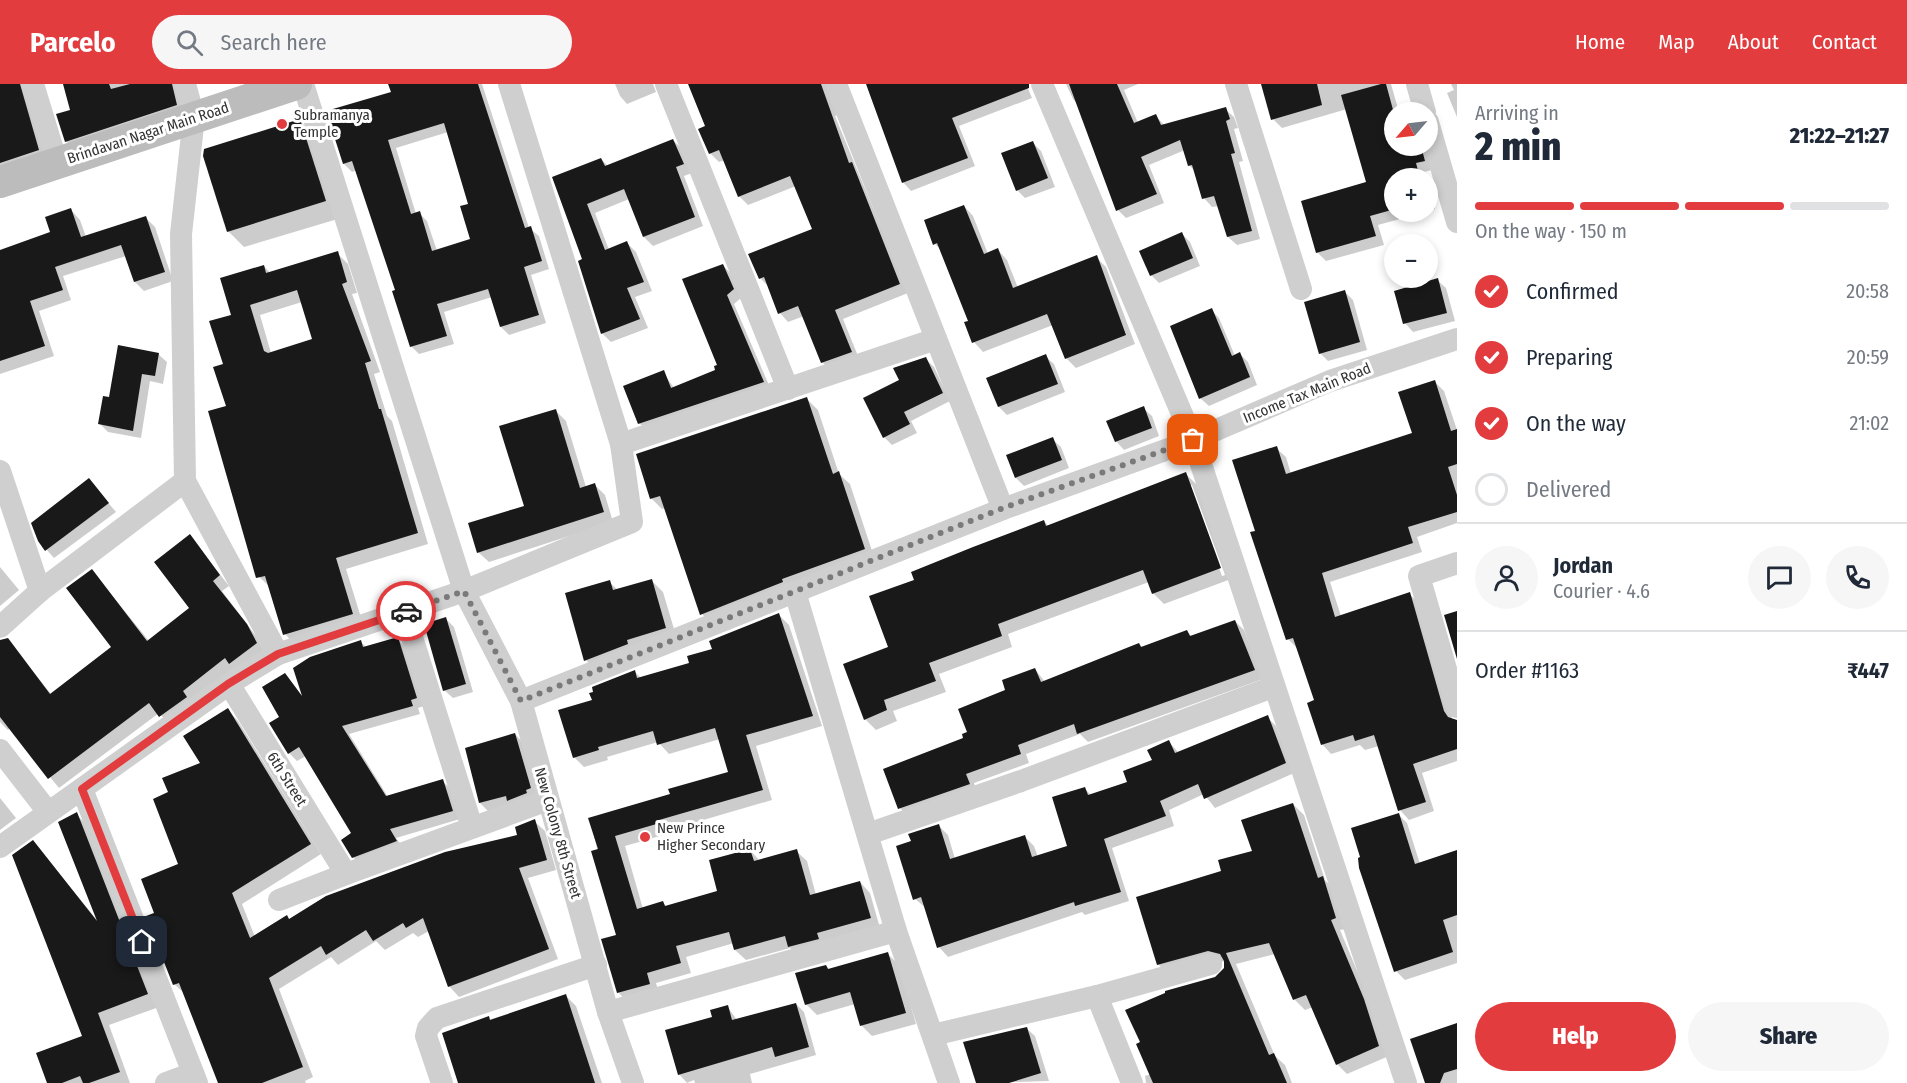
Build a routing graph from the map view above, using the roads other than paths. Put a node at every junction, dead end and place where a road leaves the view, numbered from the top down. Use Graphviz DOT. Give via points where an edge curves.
graph roads {
  1 [pos="33,84"];
  2 [pos="185,84"];
  3 [pos="296,84"];
  4 [pos="303,84"];
  5 [pos="509,84"];
  6 [pos="666,84"];
  7 [pos="836,84"];
  8 [pos="1042,84"];
  9 [pos="1236,84"];
  10 [pos="1417,84"];
  11 [pos="1422,102"];
  12 [pos="194,117"];
  13 [pos="1438,156"];
  14 [pos="57,163"];
  15 [pos="0,182"];
  16 [pos="1457,222"];
  17 [pos="1301,289"];
  18 [pos="936,339"];
  19 [pos="1457,339"];
  20 [pos="788,389"];
  21 [pos="1193,440"];
  22 [pos="621,444"];
  23 [pos="0,471"];
  24 [pos="185,481"];
  25 [pos="1003,508"];
  26 [pos="1457,563"];
  27 [pos="40,591"];
  28 [pos="464,591"];
  29 [pos="795,592"];
  30 [pos="404,612"];
  31 [pos="0,627"];
  32 [pos="278,654"];
  33 [pos="228,684"];
  34 [pos="1273,687"];
  35 [pos="521,701"];
  36 [pos="1457,707"];
  37 [pos="0,750"];
  38 [pos="82,789"];
  39 [pos="548,800"];
  40 [pos="48,812"];
  41 [pos="472,827"];
  42 [pos="868,834"];
  43 [pos="0,847"];
  44 [pos="346,874"];
  45 [pos="279,900"];
  46 [pos="896,931"];
  47 [pos="1211,964"];
  48 [pos="596,965"];
  49 [pos="1097,996"];
  50 [pos="608,1012"];
  51 [pos="933,1035"];
  52 [pos="195,1078"];
  53 [pos="166,1083"];
  54 [pos="442,1083"];
  55 [pos="633,1083"];
  56 [pos="949,1083"];
  57 [pos="1132,1083"];
  58 [pos="1406,1083"];
  1 -- 14 [label="street"];
  2 -- 12 [label="street"];
  3 -- 12 [label="street, Brindavan Nagar Main Road"];
  4 -- 28 [label="street, New Colony 8th Street"];
  5 -- 22 [label="street"];
  6 -- 20 [label="street"];
  7 -- 18 [label="street"];
  8 -- 21 [label="street"];
  9 -- 17 [label="street"];
  10 -- 11 [label="street"];
  12 -- 14 [label="street, Brindavan Nagar Main Road"];
  12 -- 24 [label="street" via="181,234"];
  13 -- 16 [label="street"];
  14 -- 15 [label="street, Brindavan Nagar Main Road"];
  18 -- 20 [label="street"];
  18 -- 25 [label="street"];
  19 -- 21 [label="street, Income Tax Main Road" via="1330,381"];
  20 -- 22 [label="street"];
  21 -- 25 [label="street, Income Tax Main Road"];
  21 -- 34 [label="street"];
  22 -- 28 [label="street" via="632,522"];
  23 -- 27 [label="street"];
  24 -- 27 [label="street"];
  24 -- 32 [label="street"];
  25 -- 29 [label="street, Income Tax Main Road"];
  26 -- 36 [label="street" via="1419,576"];
  27 -- 31 [label="street"];
  28 -- 30 [label="street"];
  28 -- 35 [label="street, New Colony 8th Street"];
  29 -- 35 [label="street, Income Tax Main Road"];
  29 -- 42 [label="street"];
  30 -- 32 [label="street"];
  30 -- 41 [label="street"];
  32 -- 33 [label="street"];
  33 -- 38 [label="street"];
  33 -- 44 [label="street, 6th Street"];
  34 -- 42 [label="street"];
  34 -- 58 [label="street"];
  35 -- 39 [label="street, New Colony 8th Street"];
  37 -- 40 [label="street"];
  38 -- 40 [label="street"];
  38 -- 52 [label="street"];
  39 -- 41 [label="street"];
  39 -- 48 [label="street, New Colony 8th Street"];
  40 -- 43 [label="street"];
  41 -- 44 [label="street"];
  42 -- 46 [label="street"];
  44 -- 45 [label="street"];
  46 -- 50 [label="street"];
  46 -- 51 [label="street"];
  47 -- 49 [label="street"];
  48 -- 50 [label="street, New Colony 8th Street"];
  48 -- 54 [label="street" via="437,1018 426,1036"];
  49 -- 51 [label="street"];
  49 -- 57 [label="street"];
  50 -- 55 [label="street, New Colony 8th Street"];
  51 -- 56 [label="street"];
  52 -- 53 [label="street"];
}
